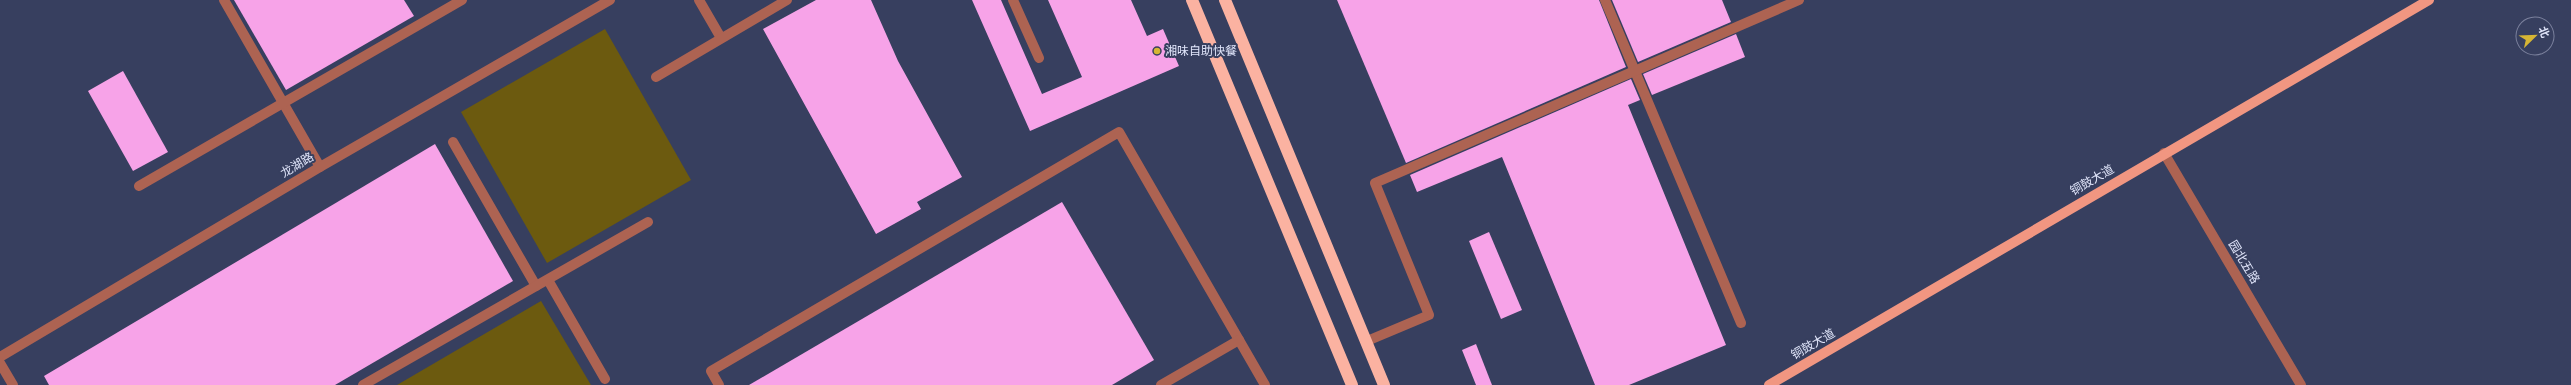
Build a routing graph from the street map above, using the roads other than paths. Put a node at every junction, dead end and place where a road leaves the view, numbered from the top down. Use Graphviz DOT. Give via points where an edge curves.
graph roads {
  1 [pos="224,0"];
  2 [pos="462,0"];
  3 [pos="610,0"];
  4 [pos="699,0"];
  5 [pos="787,0"];
  6 [pos="1013,0"];
  7 [pos="1192,0"];
  8 [pos="1225,0"];
  9 [pos="1605,0"];
  10 [pos="1799,0"];
  11 [pos="2429,0"];
  12 [pos="721,38"];
  13 [pos="1038,58"];
  14 [pos="1635,71"];
  15 [pos="656,77"];
  16 [pos="283,103"];
  17 [pos="453,142"];
  18 [pos="2164,153"];
  19 [pos="320,167"];
  20 [pos="139,186"];
  21 [pos="648,222"];
  22 [pos="548,280"];
  23 [pos="536,286"];
  24 [pos="1741,323"];
  25 [pos="1239,340"];
  26 [pos="1367,341"];
  27 [pos="0,357"];
  28 [pos="0,363"];
  29 [pos="605,379"];
  30 [pos="13,385"];
  31 [pos="363,385"];
  32 [pos="719,385"];
  33 [pos="1162,385"];
  34 [pos="1265,385"];
  35 [pos="1352,385"];
  36 [pos="1384,385"];
  37 [pos="1769,385"];
  38 [pos="2301,385"];
  1 -- 16 [label="street"];
  2 -- 16 [label="street"];
  3 -- 19 [label="street, 龙湖路"];
  4 -- 12 [label="street"];
  5 -- 12 [label="street"];
  6 -- 13 [label="street"];
  7 -- 35 [label="highway"];
  8 -- 26 [label="highway"];
  9 -- 14 [label="street"];
  10 -- 14 [label="street"];
  11 -- 18 [label="main road, 铜鼓大道"];
  12 -- 15 [label="street"];
  14 -- 24 [label="street"];
  14 -- 26 [label="street" via="1375,183 1429,314"];
  16 -- 19 [label="street"];
  16 -- 20 [label="street"];
  17 -- 23 [label="street"];
  18 -- 37 [label="main road, 铜鼓大道"];
  18 -- 38 [label="street, 园北五路"];
  19 -- 27 [label="street, 龙湖路"];
  21 -- 22 [label="street"];
  22 -- 23 [label="street"];
  22 -- 29 [label="street"];
  23 -- 31 [label="street"];
  25 -- 32 [label="street" via="1119,132 711,371"];
  25 -- 33 [label="street"];
  25 -- 34 [label="street"];
  26 -- 36 [label="highway"];
  28 -- 30 [label="street"];
}
